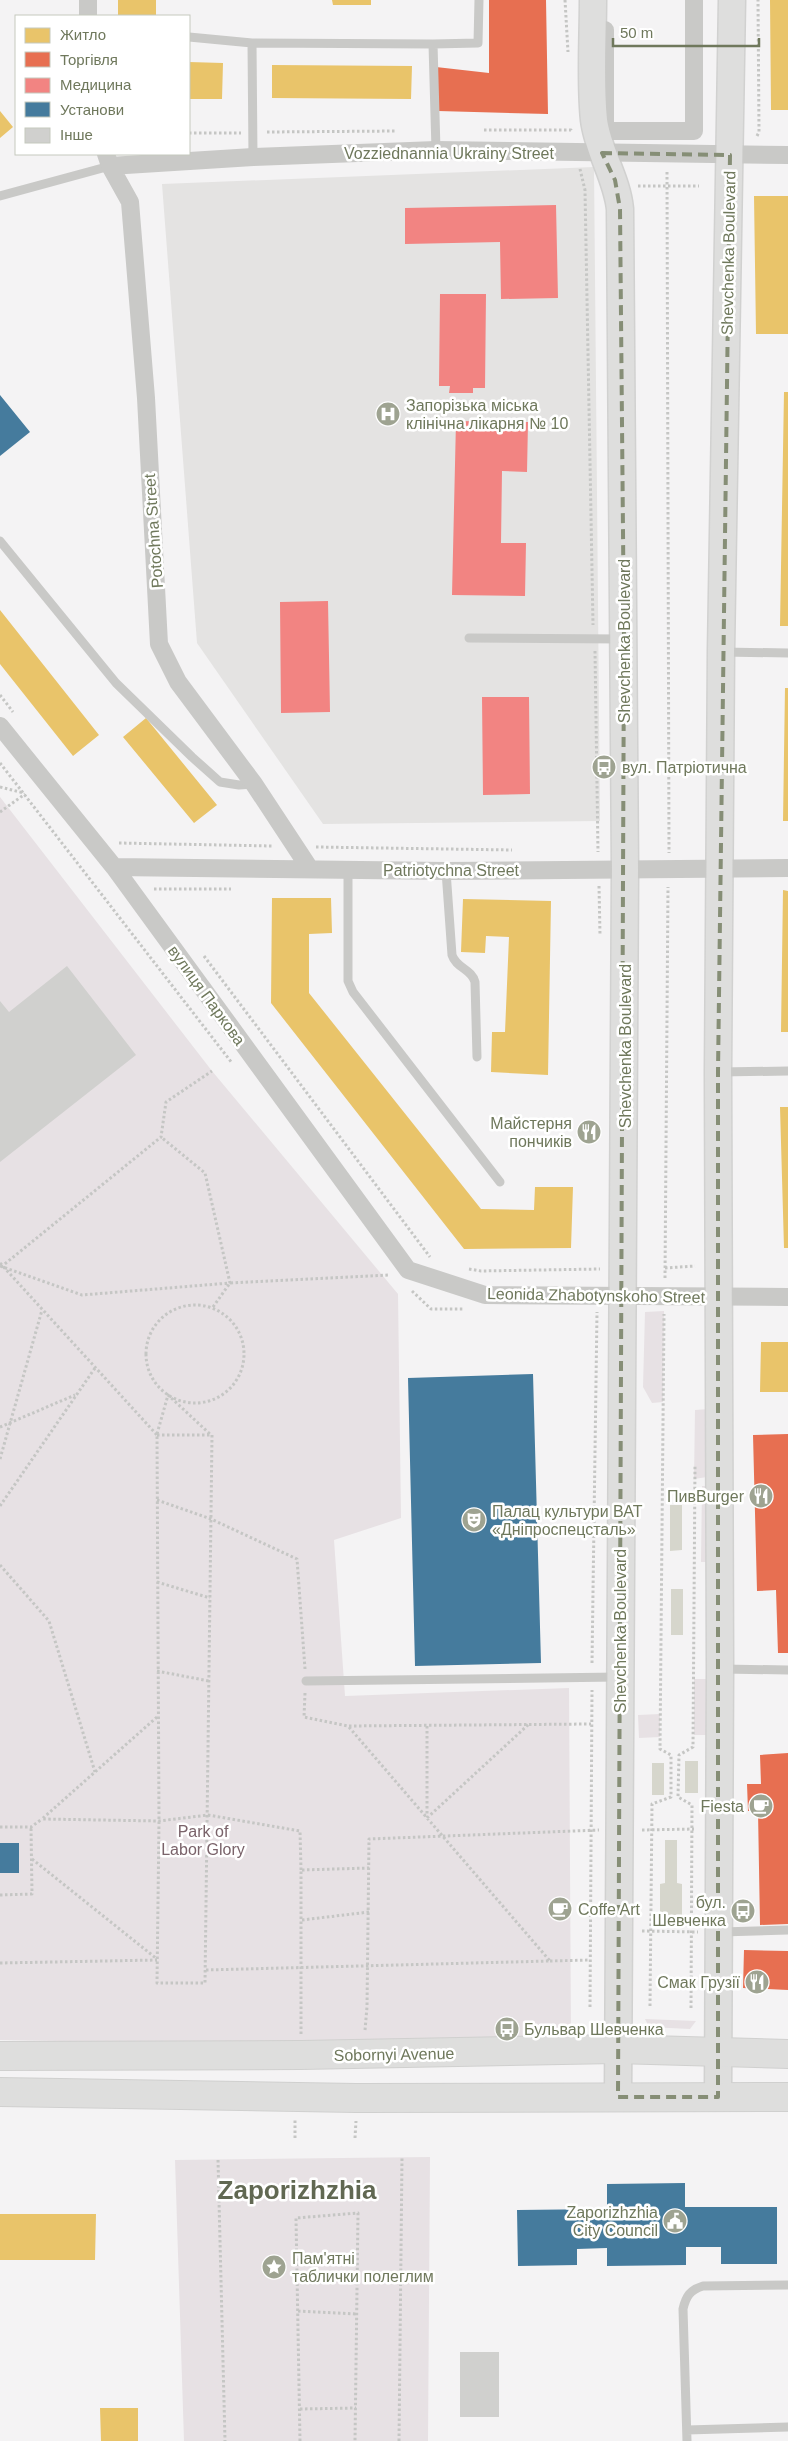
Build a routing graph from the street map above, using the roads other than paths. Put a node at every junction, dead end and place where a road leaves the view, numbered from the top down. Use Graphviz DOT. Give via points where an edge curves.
graph roads {
  1 [pos="88,0"];
  2 [pos="479,0"];
  3 [pos="593,0"];
  4 [pos="605,0"];
  5 [pos="694,0"];
  6 [pos="732,0"];
  7 [pos="88,15"];
  8 [pos="190,37"];
  9 [pos="252,42"];
  10 [pos="433,44"];
  11 [pos="436,150"];
  12 [pos="602,153"];
  13 [pos="730,155"];
  14 [pos="788,155"];
  15 [pos="254,156"];
  16 [pos="108,160"];
  17 [pos="0,196"];
  18 [pos="0,541"];
  19 [pos="469,638"];
  20 [pos="624,639"];
  21 [pos="721,652"];
  22 [pos="788,654"];
  23 [pos="0,726"];
  24 [pos="254,784"];
  25 [pos="114,867"];
  26 [pos="788,868"];
  27 [pos="310,869"];
  28 [pos="720,869"];
  29 [pos="348,870"];
  30 [pos="625,870"];
  31 [pos="446,871"];
  32 [pos="477,1057"];
  33 [pos="788,1071"];
  34 [pos="718,1072"];
  35 [pos="500,1182"];
  36 [pos="401,1273"];
  37 [pos="622,1297"];
  38 [pos="707,1297"];
  39 [pos="788,1297"];
  40 [pos="720,1669"];
  41 [pos="788,1670"];
  42 [pos="620,1677"];
  43 [pos="306,1681"];
  44 [pos="788,1930"];
  45 [pos="719,1932"];
  46 [pos="616,2049"];
  47 [pos="717,2053"];
  48 [pos="788,2054"];
  49 [pos="0,2056"];
  50 [pos="0,2092"];
  51 [pos="618,2097"];
  52 [pos="718,2097"];
  53 [pos="788,2097"];
  54 [pos="788,2285"];
  55 [pos="788,2427"];
  56 [pos="687,2430"];
  57 [pos="687,2441"];
  1 -- 7 [label="street"];
  2 -- 10 [label="lane" via="478,43"];
  3 -- 12 [label="street, Shevchenka Boulevard" via="594,121"];
  4 -- 5 [label="street" via="606,131 694,131"];
  6 -- 13 [label="street, Shevchenka Boulevard"];
  8 -- 9 [label="lane"];
  9 -- 10 [label="lane"];
  9 -- 15 [label="lane"];
  10 -- 11 [label="lane"];
  11 -- 12 [label="street, Vozziednannia Ukrainy Street"];
  11 -- 15 [label="street, Vozziednannia Ukrainy Street"];
  12 -- 13 [label="street, Vozziednannia Ukrainy Street"];
  12 -- 20 [label="street, Shevchenka Boulevard" via="614,180 620,209"];
  13 -- 14 [label="street, Vozziednannia Ukrainy Street"];
  13 -- 21 [label="street, Shevchenka Boulevard"];
  15 -- 16 [label="street, Vozziednannia Ukrainy Street"];
  16 -- 17 [label="lane"];
  16 -- 24 [label="street, Potochna Street" via="130,202 146,398 159,644 178,682"];
  18 -- 24 [label="lane" via="116,684 192,757 220,782"];
  19 -- 20 [label="lane"];
  20 -- 30 [label="street, Shevchenka Boulevard"];
  21 -- 22 [label="lane"];
  21 -- 28 [label="street, Shevchenka Boulevard"];
  23 -- 25 [label="street, вулиця Паркова"];
  24 -- 27 [label="street, Potochna Street"];
  25 -- 27 [label="street, Patriotychna Street"];
  25 -- 36 [label="street, вулиця Паркова"];
  26 -- 28 [label="street, Patriotychna Street"];
  27 -- 29 [label="street, Patriotychna Street"];
  28 -- 30 [label="street, Patriotychna Street"];
  28 -- 34 [label="street, Shevchenka Boulevard"];
  29 -- 31 [label="street, Patriotychna Street"];
  29 -- 35 [label="lane" via="347,969 351,987"];
  30 -- 31 [label="street, Patriotychna Street"];
  30 -- 37 [label="street, Shevchenka Boulevard"];
  31 -- 32 [label="lane" via="452,955 456,963 472,974 475,982"];
  33 -- 34 [label="lane"];
  34 -- 38 [label="street, Shevchenka Boulevard"];
  36 -- 37 [label="street, Leonida Zhabotynskoho Street" via="485,1295"];
  37 -- 38 [label="street, Leonida Zhabotynskoho Street"];
  37 -- 42 [label="street, Shevchenka Boulevard"];
  38 -- 39 [label="street, Leonida Zhabotynskoho Street"];
  38 -- 40 [label="street, Shevchenka Boulevard"];
  40 -- 41 [label="lane"];
  40 -- 45 [label="street, Shevchenka Boulevard"];
  42 -- 43 [label="lane"];
  42 -- 46 [label="street, Shevchenka Boulevard"];
  44 -- 45 [label="lane"];
  45 -- 47 [label="street, Shevchenka Boulevard"];
  46 -- 47 [label="main road, Sobornyi Avenue"];
  46 -- 49 [label="main road, Sobornyi Avenue"];
  46 -- 51 [label="street, Shevchenka Boulevard"];
  47 -- 48 [label="main road, Sobornyi Avenue"];
  47 -- 52 [label="street, Shevchenka Boulevard"];
  50 -- 51 [label="main road" via="356,2098"];
  51 -- 52 [label="main road"];
  52 -- 53 [label="main road"];
  54 -- 56 [label="lane" via="704,2286 689,2294 684,2309"];
  55 -- 56 [label="lane"];
  56 -- 57 [label="lane"];
}
